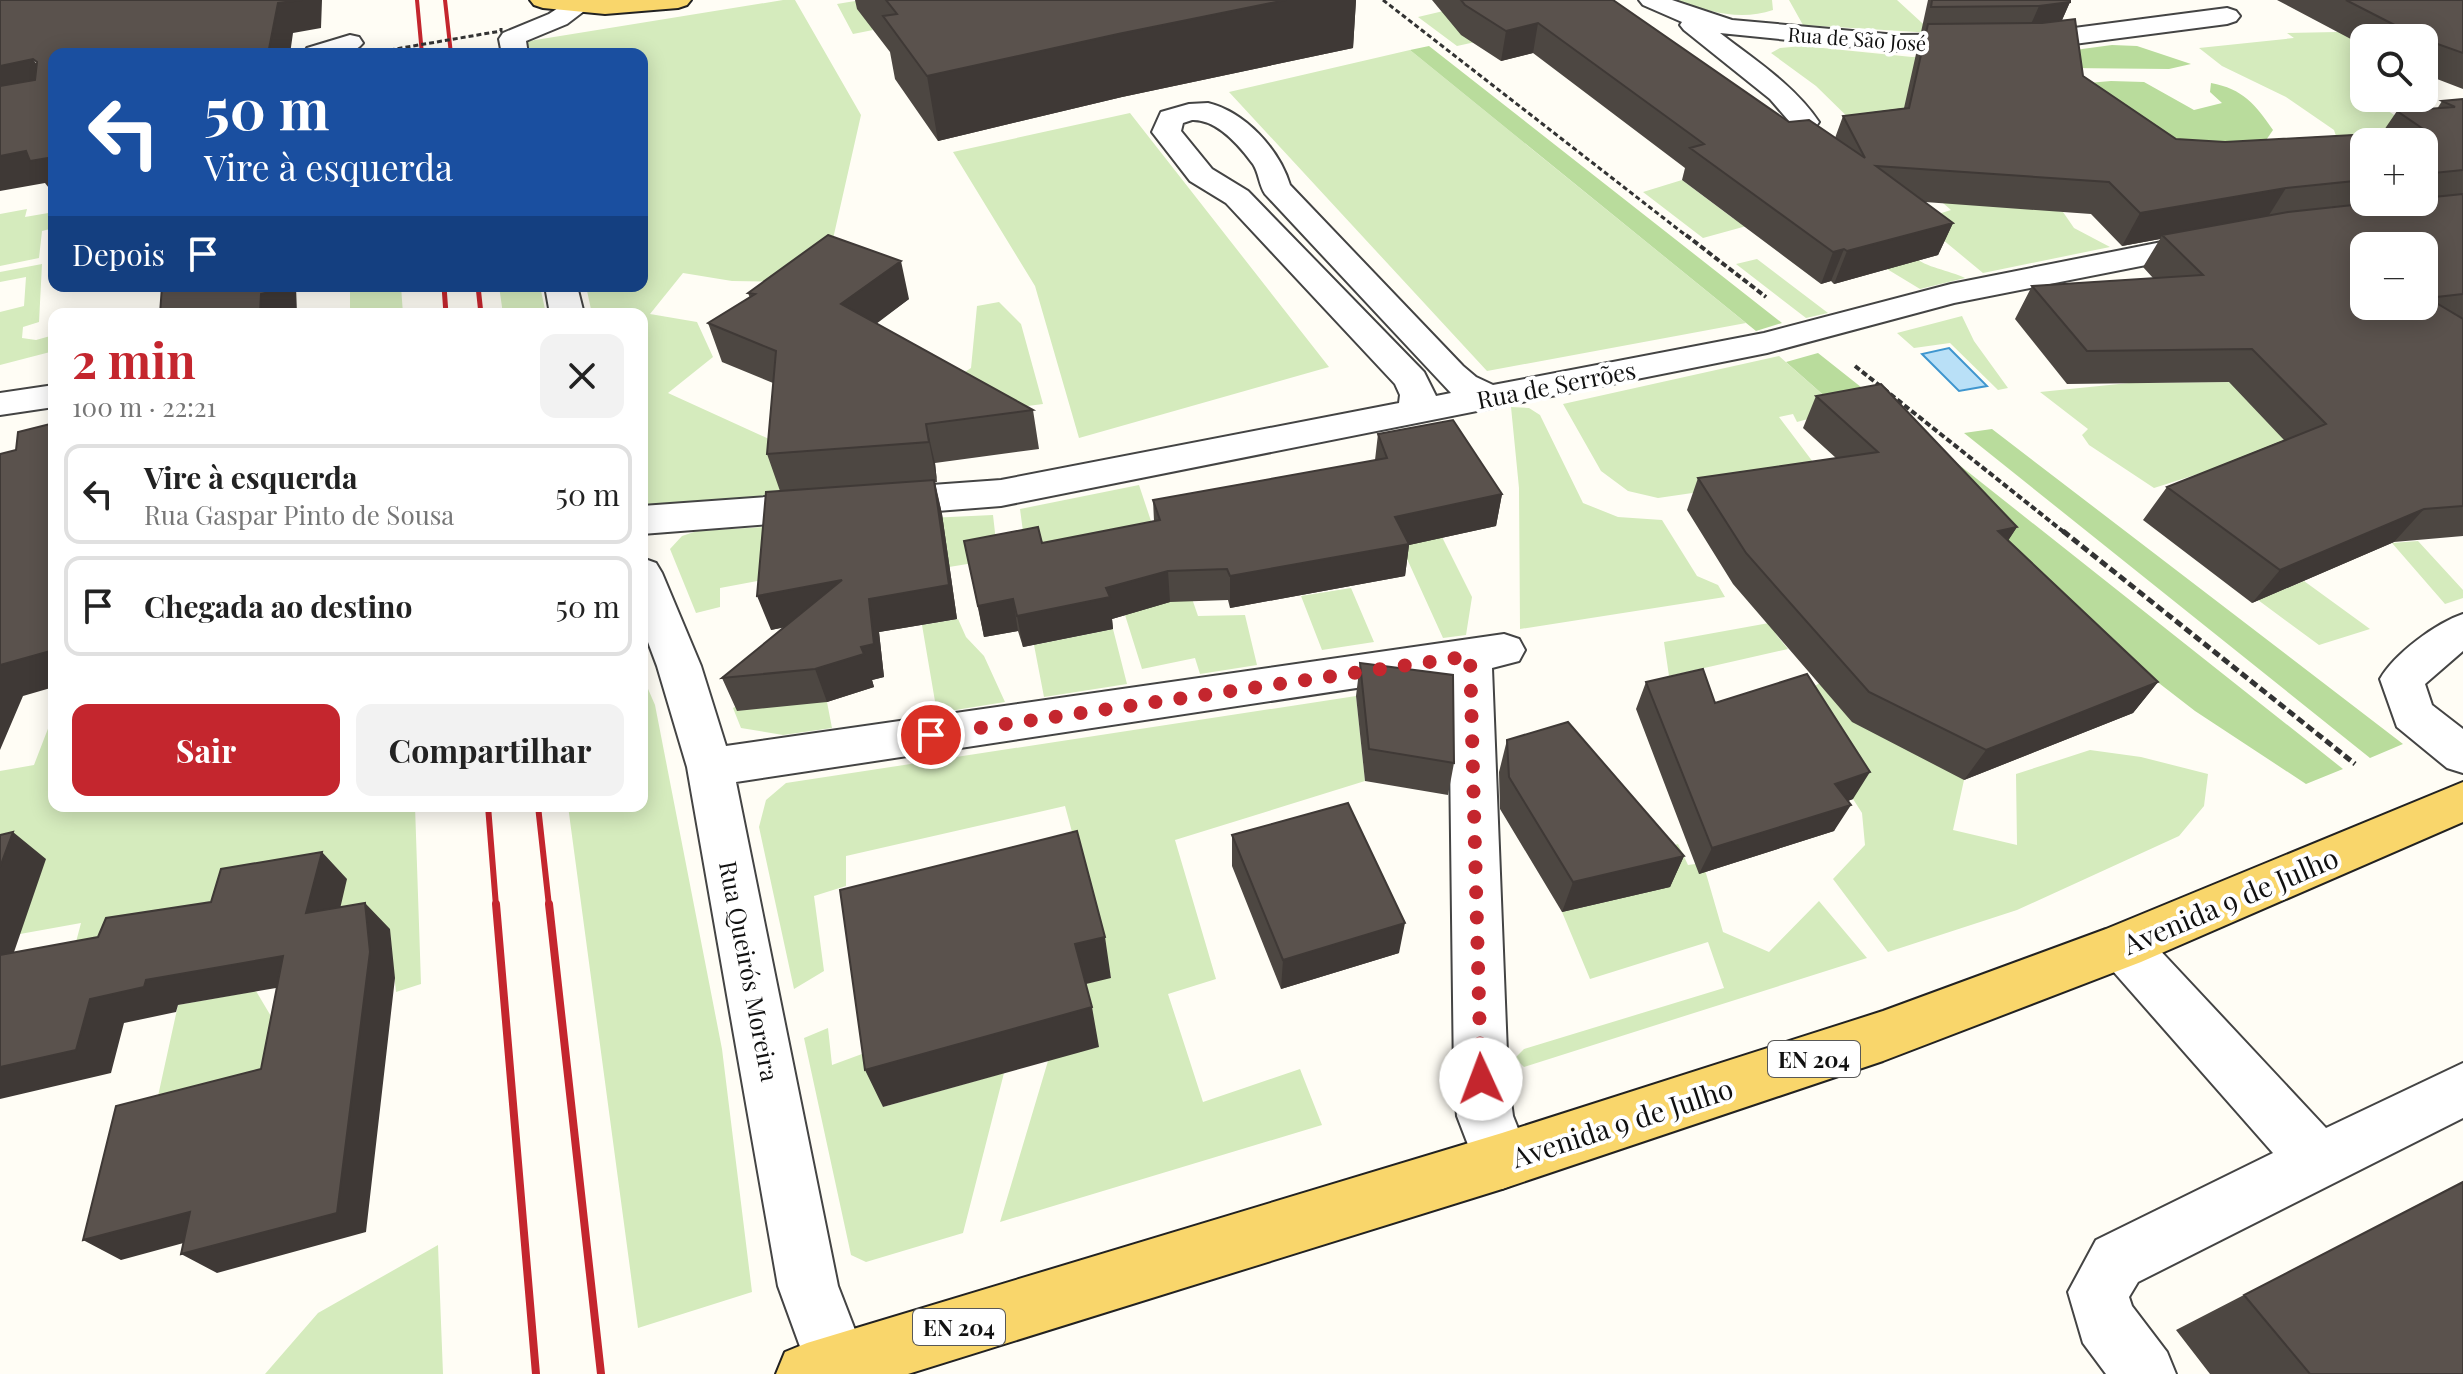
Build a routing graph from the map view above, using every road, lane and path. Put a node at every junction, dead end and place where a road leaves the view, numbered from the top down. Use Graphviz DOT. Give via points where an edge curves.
graph roads {
  1 [pos="543,0"];
  2 [pos="678,0"];
  3 [pos="1383,0"];
  4 [pos="1652,0"];
  5 [pos="579,5"];
  6 [pos="1679,13"];
  7 [pos="2227,16"];
  8 [pos="501,28"];
  9 [pos="358,48"];
  10 [pos="514,48"];
  11 [pos="1805,122"];
  12 [pos="2251,235"];
  13 [pos="1770,300"];
  14 [pos="1845,358"];
  15 [pos="48,397"];
  16 [pos="1489,397"];
  17 [pos="0,404"];
  18 [pos="1417,411"];
  19 [pos="648,520"];
  20 [pos="648,588"];
  21 [pos="2463,630"];
  22 [pos="2463,755"];
  23 [pos="2355,764"];
  24 [pos="710,767"];
  25 [pos="2463,801"];
  26 [pos="2123,946"];
  27 [pos="2463,1089"];
  28 [pos="1502,1161"];
  29 [pos="2318,1161"];
  30 [pos="829,1371"];
  31 [pos="2145,1374"];
  1 -- 5 [label="main road"];
  2 -- 5 [label="main road"];
  3 -- 13 [label="path"];
  4 -- 6 [label="street, Rua de São José"];
  5 -- 10 [label="street" via="516,36"];
  6 -- 7 [label="street, Rua de São José" via="1761,32 1962,44 2028,42"];
  6 -- 11 [label="street, Rua de São José" via="1780,93"];
  8 -- 9 [label="path, bridge"];
  12 -- 16 [label="street, Rua de Serrões" via="1951,294 1767,343"];
  14 -- 23 [label="path"];
  15 -- 17 [label="street"];
  16 -- 18 [label="street, Rua de Serrões"];
  16 -- 18 [label="street" via="1450,374 1276,188 1269,164 1225,118 1208,111 1171,118 1166,132 1201,175 1237,197 1411,380 1418,395"];
  18 -- 19 [label="street, Rua de Serrões" via="1001,493"];
  20 -- 24 [label="street, Rua Queirós Moreira"];
  21 -- 22 [label="street" via="2402,679 2413,715"];
  24 -- 28 [label="street" via="1487,653 1481,1079 1485,1116"];
  24 -- 30 [label="street, Rua Queirós Moreira" via="808,1286"];
  25 -- 26 [label="main road, Avenida 9 de Julho / EN 204"];
  26 -- 28 [label="main road, Avenida 9 de Julho / EN 204" via="1883,1036"];
  26 -- 29 [label="street"];
  27 -- 29 [label="street"];
  28 -- 30 [label="main road, Avenida 9 de Julho / EN 204"];
  29 -- 31 [label="street" via="2117,1261 2098,1292 2105,1321"];
}
